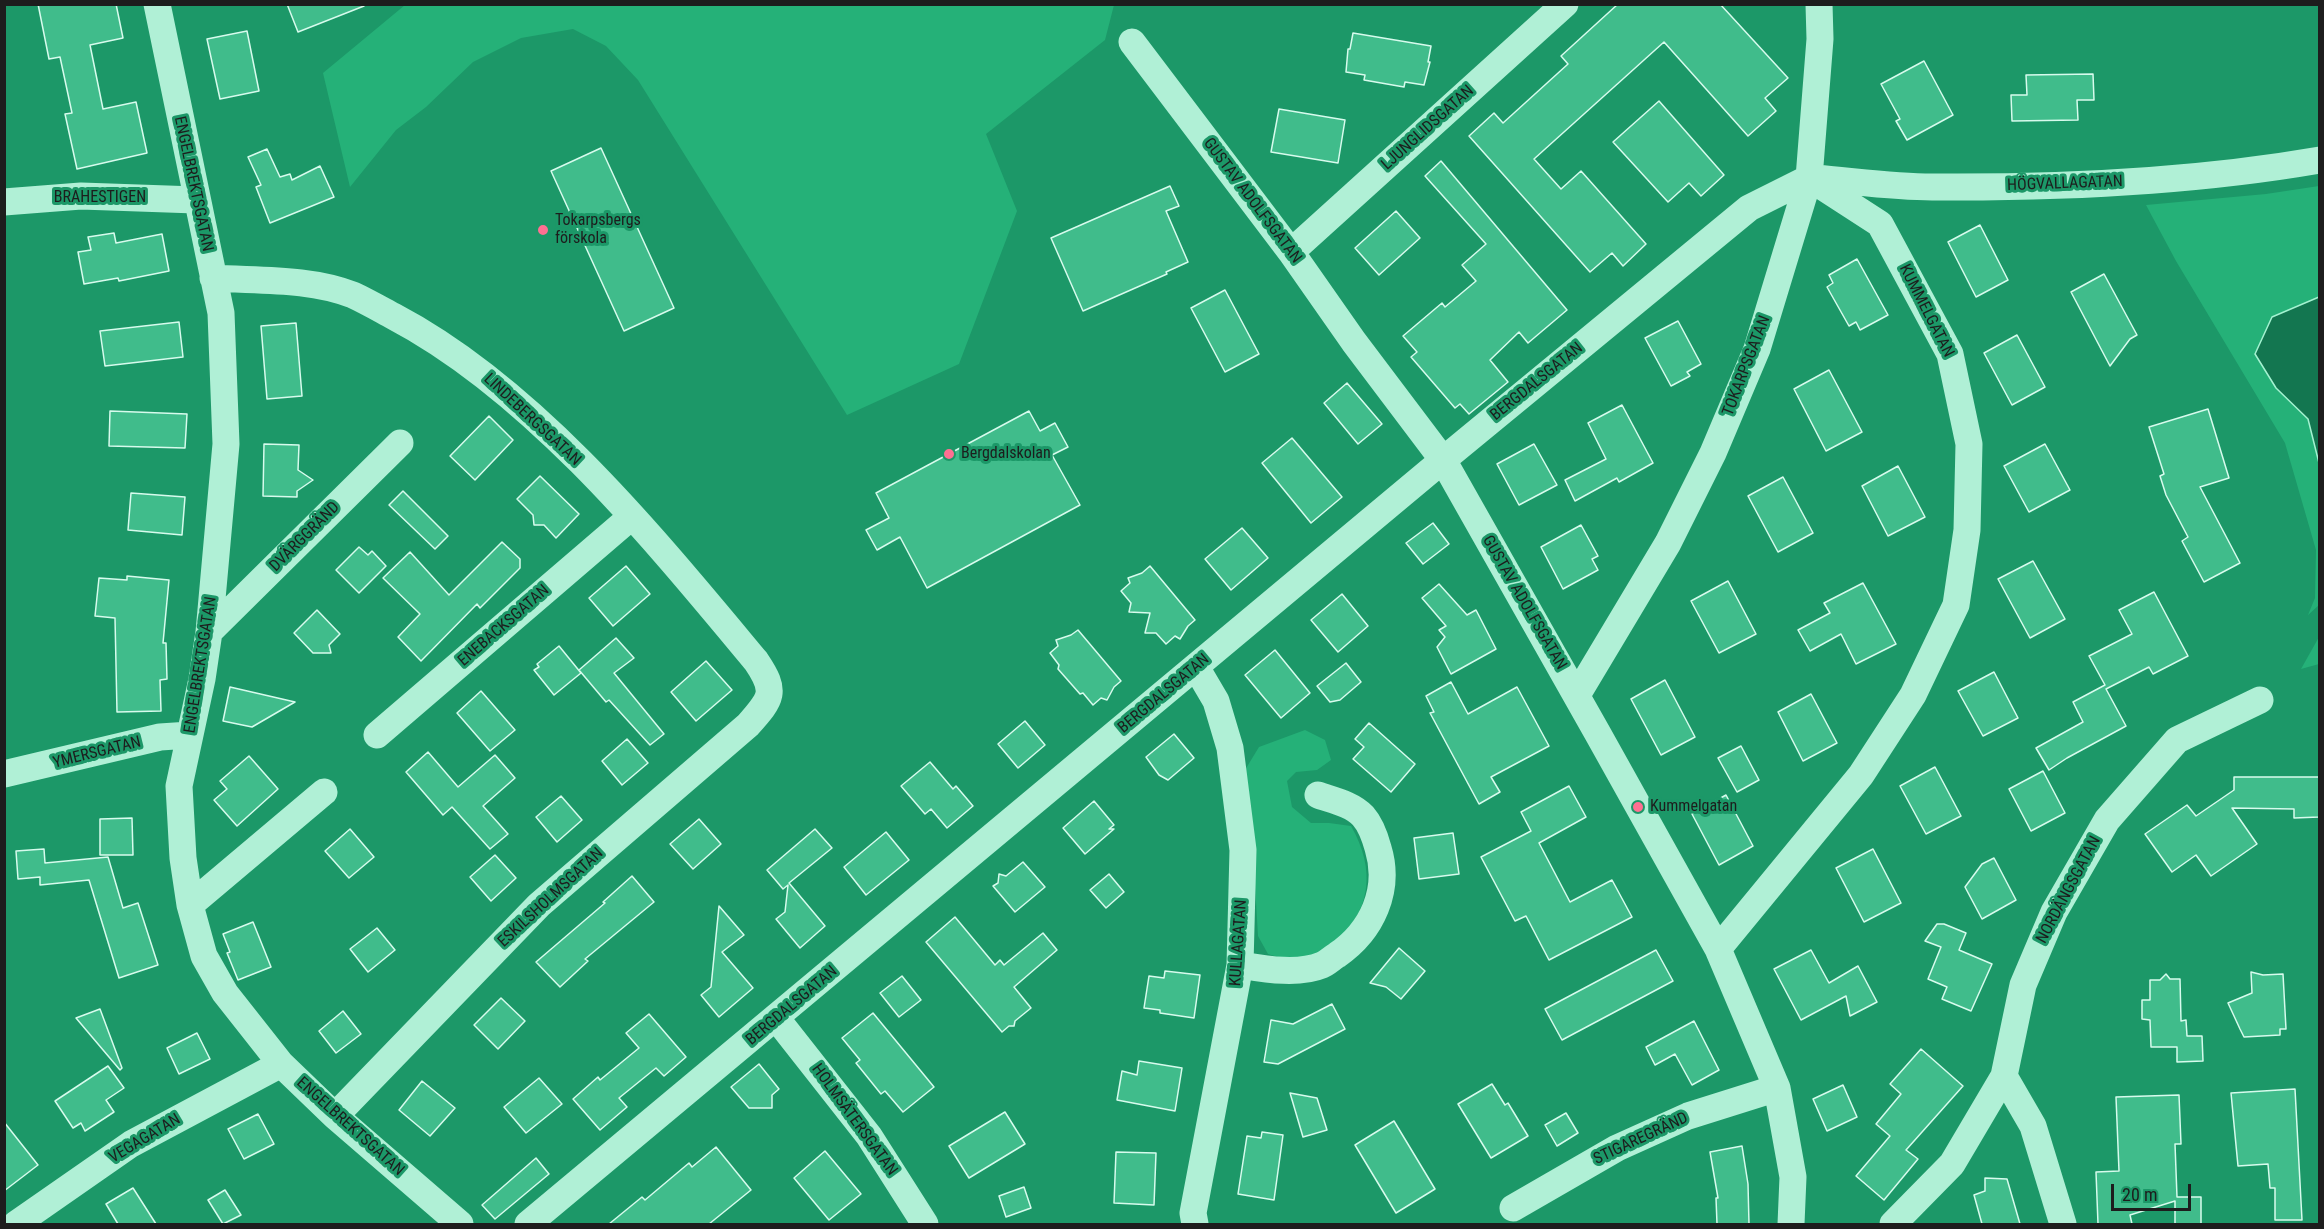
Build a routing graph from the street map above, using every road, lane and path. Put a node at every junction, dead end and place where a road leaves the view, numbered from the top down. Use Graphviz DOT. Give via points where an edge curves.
graph roads {
  1 [pos="157,4"];
  2 [pos="1565,4"];
  3 [pos="1819,4"];
  4 [pos="1132,42"];
  5 [pos="2319,160"];
  6 [pos="1809,178"];
  7 [pos="196,200"];
  8 [pos="4,202"];
  9 [pos="1291,252"];
  10 [pos="213,278"];
  11 [pos="400,443"];
  12 [pos="1443,460"];
  13 [pos="631,517"];
  14 [pos="209,632"];
  15 [pos="1196,667"];
  16 [pos="771,689"];
  17 [pos="1576,696"];
  18 [pos="2260,700"];
  19 [pos="190,735"];
  20 [pos="377,735"];
  21 [pos="4,774"];
  22 [pos="324,792"];
  23 [pos="1318,795"];
  24 [pos="190,905"];
  25 [pos="1718,949"];
  26 [pos="1240,965"];
  27 [pos="777,1019"];
  28 [pos="281,1064"];
  29 [pos="2004,1076"];
  30 [pos="1777,1088"];
  31 [pos="335,1116"];
  32 [pos="1513,1208"];
  33 [pos="16,1224"];
  34 [pos="460,1224"];
  35 [pos="528,1224"];
  36 [pos="925,1224"];
  37 [pos="1195,1224"];
  38 [pos="1791,1224"];
  39 [pos="1893,1224"];
  40 [pos="2063,1224"];
  1 -- 7 [label="street, ENGELBREKTSGATAN"];
  2 -- 9 [label="street, LJUNGLIDSGATAN"];
  3 -- 6 [label="street, TOKARPSGATAN" via="1820,39"];
  4 -- 9 [label="street, GUSTAV ADOLFSGATAN"];
  5 -- 6 [label="street, HÖGVALLAGATAN" via="2248,172 2120,183 1931,187"];
  6 -- 12 [label="street, BERGDALSGATAN" via="1749,208"];
  6 -- 17 [label="street, TOKARPSGATAN" via="1757,349 1713,453 1668,543"];
  6 -- 25 [label="street, KUMMELGATAN" via="1880,224 1950,354 1969,444 1966,530 1956,605 1913,695 1861,775"];
  7 -- 8 [label="street, BRAHESTIGEN" via="81,196"];
  7 -- 10 [label="street, ENGELBREKTSGATAN"];
  9 -- 12 [label="street, GUSTAV ADOLFSGATAN"];
  10 -- 13 [label="street, LINDEBERGSGATAN" via="305,284 352,295 428,334 476,368 570,452"];
  10 -- 14 [label="street, ENGELBREKTSGATAN" via="221,313 226,444"];
  11 -- 14 [label="street, DVÄRGGRÄND"];
  12 -- 15 [label="street, BERGDALSGATAN"];
  12 -- 17 [label="street, GUSTAV ADOLFSGATAN"];
  13 -- 16 [label="street, LINDEBERGSGATAN" via="756,661"];
  13 -- 20 [label="street, ENEBACKSGATAN"];
  14 -- 19 [label="street, ENGELBREKTSGATAN"];
  15 -- 26 [label="street, KULLAGATAN" via="1216,701 1231,758 1243,850"];
  15 -- 27 [label="street, BERGDALSGATAN"];
  16 -- 31 [label="street, ESKILSHOLMSGATAN" via="768,702 748,725 539,905"];
  17 -- 25 [label="street, GUSTAV ADOLFSGATAN"];
  18 -- 29 [label="street, NORDÄNGSGATAN" via="2177,740 2107,820 2054,912 2023,985"];
  19 -- 21 [label="street, YMERSGATAN" via="160,737"];
  19 -- 24 [label="street, ENGELBREKTSGATAN" via="179,786"];
  22 -- 24 [label="street"];
  23 -- 26 [label="street" via="1348,805 1363,815 1374,834 1382,862 1382,896 1362,933 1322,965 1297,970"];
  24 -- 28 [label="street, ENGELBREKTSGATAN" via="204,956 225,993"];
  25 -- 30 [label="street, GUSTAV ADOLFSGATAN"];
  26 -- 37 [label="street, KULLAGATAN" via="1193,1213"];
  27 -- 35 [label="street, BERGDALSGATAN"];
  27 -- 36 [label="street, HOLMSÄTERSGATAN" via="869,1136"];
  28 -- 31 [label="street, ENGELBREKTSGATAN"];
  28 -- 33 [label="street, VEGAGATAN" via="131,1144"];
  29 -- 39 [label="street, NORDÄNGSGATAN" via="1952,1164"];
  29 -- 40 [label="street" via="2033,1126"];
  30 -- 32 [label="street, STIGAREGRÄND" via="1688,1116 1617,1148"];
  30 -- 38 [label="street, GUSTAV ADOLFSGATAN" via="1793,1177"];
  31 -- 34 [label="street, ENGELBREKTSGATAN"];
}
